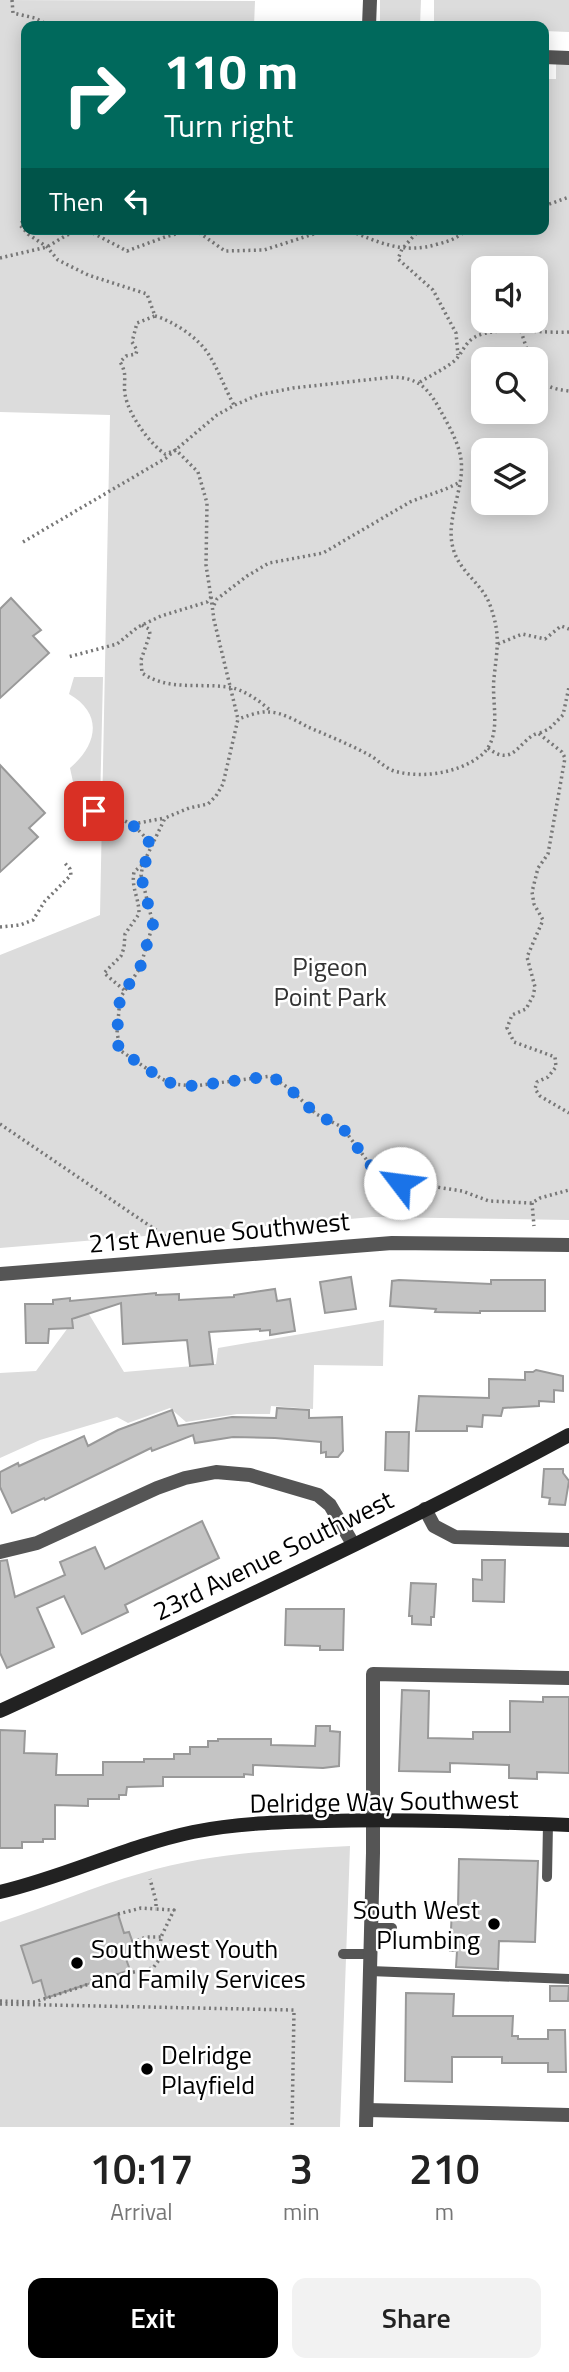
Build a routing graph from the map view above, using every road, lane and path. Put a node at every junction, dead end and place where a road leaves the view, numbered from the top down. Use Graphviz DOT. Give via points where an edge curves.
graph roads {
  1 [pos="12,0"];
  2 [pos="370,0"];
  3 [pos="40,21"];
  4 [pos="369,21"];
  5 [pos="549,57"];
  6 [pos="569,58"];
  7 [pos="569,197"];
  8 [pos="549,203"];
  9 [pos="32,235"];
  10 [pos="70,235"];
  11 [pos="97,235"];
  12 [pos="172,235"];
  13 [pos="202,235"];
  14 [pos="310,235"];
  15 [pos="363,235"];
  16 [pos="415,235"];
  17 [pos="461,235"];
  18 [pos="47,247"];
  19 [pos="402,249"];
  20 [pos="0,258"];
  21 [pos="155,316"];
  22 [pos="569,332"];
  23 [pos="486,333"];
  24 [pos="548,333"];
  25 [pos="455,360"];
  26 [pos="420,382"];
  27 [pos="548,386"];
  28 [pos="569,391"];
  29 [pos="235,405"];
  30 [pos="176,450"];
  31 [pos="460,482"];
  32 [pos="23,542"];
  33 [pos="211,597"];
  34 [pos="202,605"];
  35 [pos="213,607"];
  36 [pos="142,625"];
  37 [pos="569,629"];
  38 [pos="498,643"];
  39 [pos="68,657"];
  40 [pos="230,687"];
  41 [pos="569,687"];
  42 [pos="271,711"];
  43 [pos="238,719"];
  44 [pos="538,733"];
  45 [pos="488,748"];
  46 [pos="66,812"];
  47 [pos="164,818"];
  48 [pos="133,824"];
  49 [pos="151,845"];
  50 [pos="63,861"];
  51 [pos="143,864"];
  52 [pos="0,927"];
  53 [pos="124,990"];
  54 [pos="569,1113"];
  55 [pos="0,1124"];
  56 [pos="569,1190"];
  57 [pos="532,1203"];
  58 [pos="534,1226"];
  59 [pos="174,1243"];
  60 [pos="569,1245"];
  61 [pos="0,1274"];
  62 [pos="569,1435"];
  63 [pos="425,1509"];
  64 [pos="569,1540"];
  65 [pos="353,1544"];
  66 [pos="0,1552"];
  67 [pos="569,1678"];
  68 [pos="0,1711"];
  69 [pos="372,1820"];
  70 [pos="548,1824"];
  71 [pos="569,1825"];
  72 [pos="547,1877"];
  73 [pos="150,1879"];
  74 [pos="0,1892"];
  75 [pos="156,1909"];
  76 [pos="118,1914"];
  77 [pos="371,1928"];
  78 [pos="392,1928"];
  79 [pos="161,1937"];
  80 [pos="132,1942"];
  81 [pos="343,1954"];
  82 [pos="370,1954"];
  83 [pos="370,1971"];
  84 [pos="569,1979"];
  85 [pos="0,2003"];
  86 [pos="367,2110"];
  87 [pos="569,2115"];
  88 [pos="292,2127"];
  89 [pos="366,2127"];
  1 -- 3 [label="path" via="13,13"];
  2 -- 4 [label="street"];
  5 -- 6 [label="street"];
  7 -- 8 [label="path"];
  9 -- 18 [label="path"];
  10 -- 18 [label="path"];
  11 -- 12 [label="path" via="127,251"];
  13 -- 14 [label="path" via="225,251 264,250"];
  15 -- 19 [label="path"];
  16 -- 19 [label="path"];
  17 -- 19 [label="path" via="420,250"];
  18 -- 20 [label="path"];
  18 -- 21 [label="path" via="58,260 88,275 146,294"];
  19 -- 25 [label="path" via="398,260 433,290 456,333 459,354"];
  21 -- 29 [label="path" via="172,323 208,352"];
  21 -- 30 [label="path" via="137,323 132,342 136,354 120,362 125,371 125,395 161,451"];
  22 -- 24 [label="path"];
  23 -- 25 [label="path" via="467,343"];
  25 -- 26 [label="path"];
  26 -- 29 [label="path" via="393,377 293,388"];
  26 -- 31 [label="path" via="457,443"];
  27 -- 28 [label="path"];
  29 -- 30 [label="path"];
  30 -- 32 [label="path"];
  30 -- 33 [label="path" via="198,472 207,503 206,565"];
  31 -- 35 [label="path" via="410,502 323,553 269,563 217,599"];
  31 -- 38 [label="path" via="453,549 458,564 489,603"];
  33 -- 34 [label="path"];
  33 -- 35 [label="path"];
  34 -- 35 [label="path"];
  34 -- 36 [label="path"];
  35 -- 40 [label="path"];
  36 -- 39 [label="path" via="117,644"];
  36 -- 40 [label="path" via="150,634 141,660 142,673 164,683"];
  37 -- 38 [label="path" via="561,626 545,639 522,634"];
  38 -- 45 [label="path" via="494,729"];
  40 -- 42 [label="path"];
  40 -- 43 [label="path"];
  41 -- 44 [label="path" via="563,715"];
  42 -- 43 [label="path"];
  42 -- 45 [label="path" via="397,772 456,771"];
  43 -- 47 [label="path" via="216,796 208,804"];
  44 -- 45 [label="path" via="508,755"];
  44 -- 54 [label="path" via="565,758 548,854 531,892 543,920 527,957 535,988 526,1009 508,1021 509,1035 519,1044 555,1057 556,1067 537,1082 535,1090"];
  46 -- 48 [label="path" via="99,812"];
  47 -- 48 [label="path"];
  47 -- 49 [label="path"];
  48 -- 49 [label="path"];
  49 -- 51 [label="path"];
  50 -- 52 [label="path" via="71,875 33,920"];
  51 -- 53 [label="path" via="141,876 153,924 140,968"];
  51 -- 53 [label="path" via="134,872 131,884 139,914 125,934 121,956 104,972"];
  53 -- 57 [label="path" via="118,1005 117,1043 121,1051 162,1079 194,1086 271,1076 316,1114 342,1127 372,1167 391,1180 462,1191 489,1201"];
  55 -- 59 [label="path"];
  56 -- 57 [label="path"];
  57 -- 58 [label="path"];
  60 -- 61 [label="street, 21st Avenue Southwest" via="392,1243"];
  62 -- 63 [label="street"];
  63 -- 64 [label="street, 23rd Avenue Southwest" via="434,1526 455,1537"];
  63 -- 65 [label="street, 23rd Avenue Southwest"];
  65 -- 66 [label="street" via="330,1505 318,1495 250,1475 216,1472 157,1488 37,1543"];
  65 -- 68 [label="street, 23rd Avenue Southwest"];
  67 -- 69 [label="street" via="373,1674"];
  69 -- 70 [label="street, Delridge Way Southwest"];
  69 -- 74 [label="street, Delridge Way Southwest" via="273,1823 193,1832"];
  69 -- 77 [label="street"];
  70 -- 71 [label="street, Delridge Way Southwest"];
  70 -- 72 [label="lane"];
  73 -- 75 [label="path"];
  75 -- 76 [label="path"];
  75 -- 79 [label="path" via="174,1910"];
  77 -- 78 [label="lane"];
  77 -- 82 [label="street"];
  79 -- 80 [label="path"];
  79 -- 85 [label="path" via="159,1960 153,1968 35,2002"];
  81 -- 82 [label="lane"];
  82 -- 83 [label="street"];
  83 -- 84 [label="lane"];
  83 -- 86 [label="street"];
  85 -- 88 [label="path" via="295,2010"];
  86 -- 87 [label="street"];
  86 -- 89 [label="street"];
}
